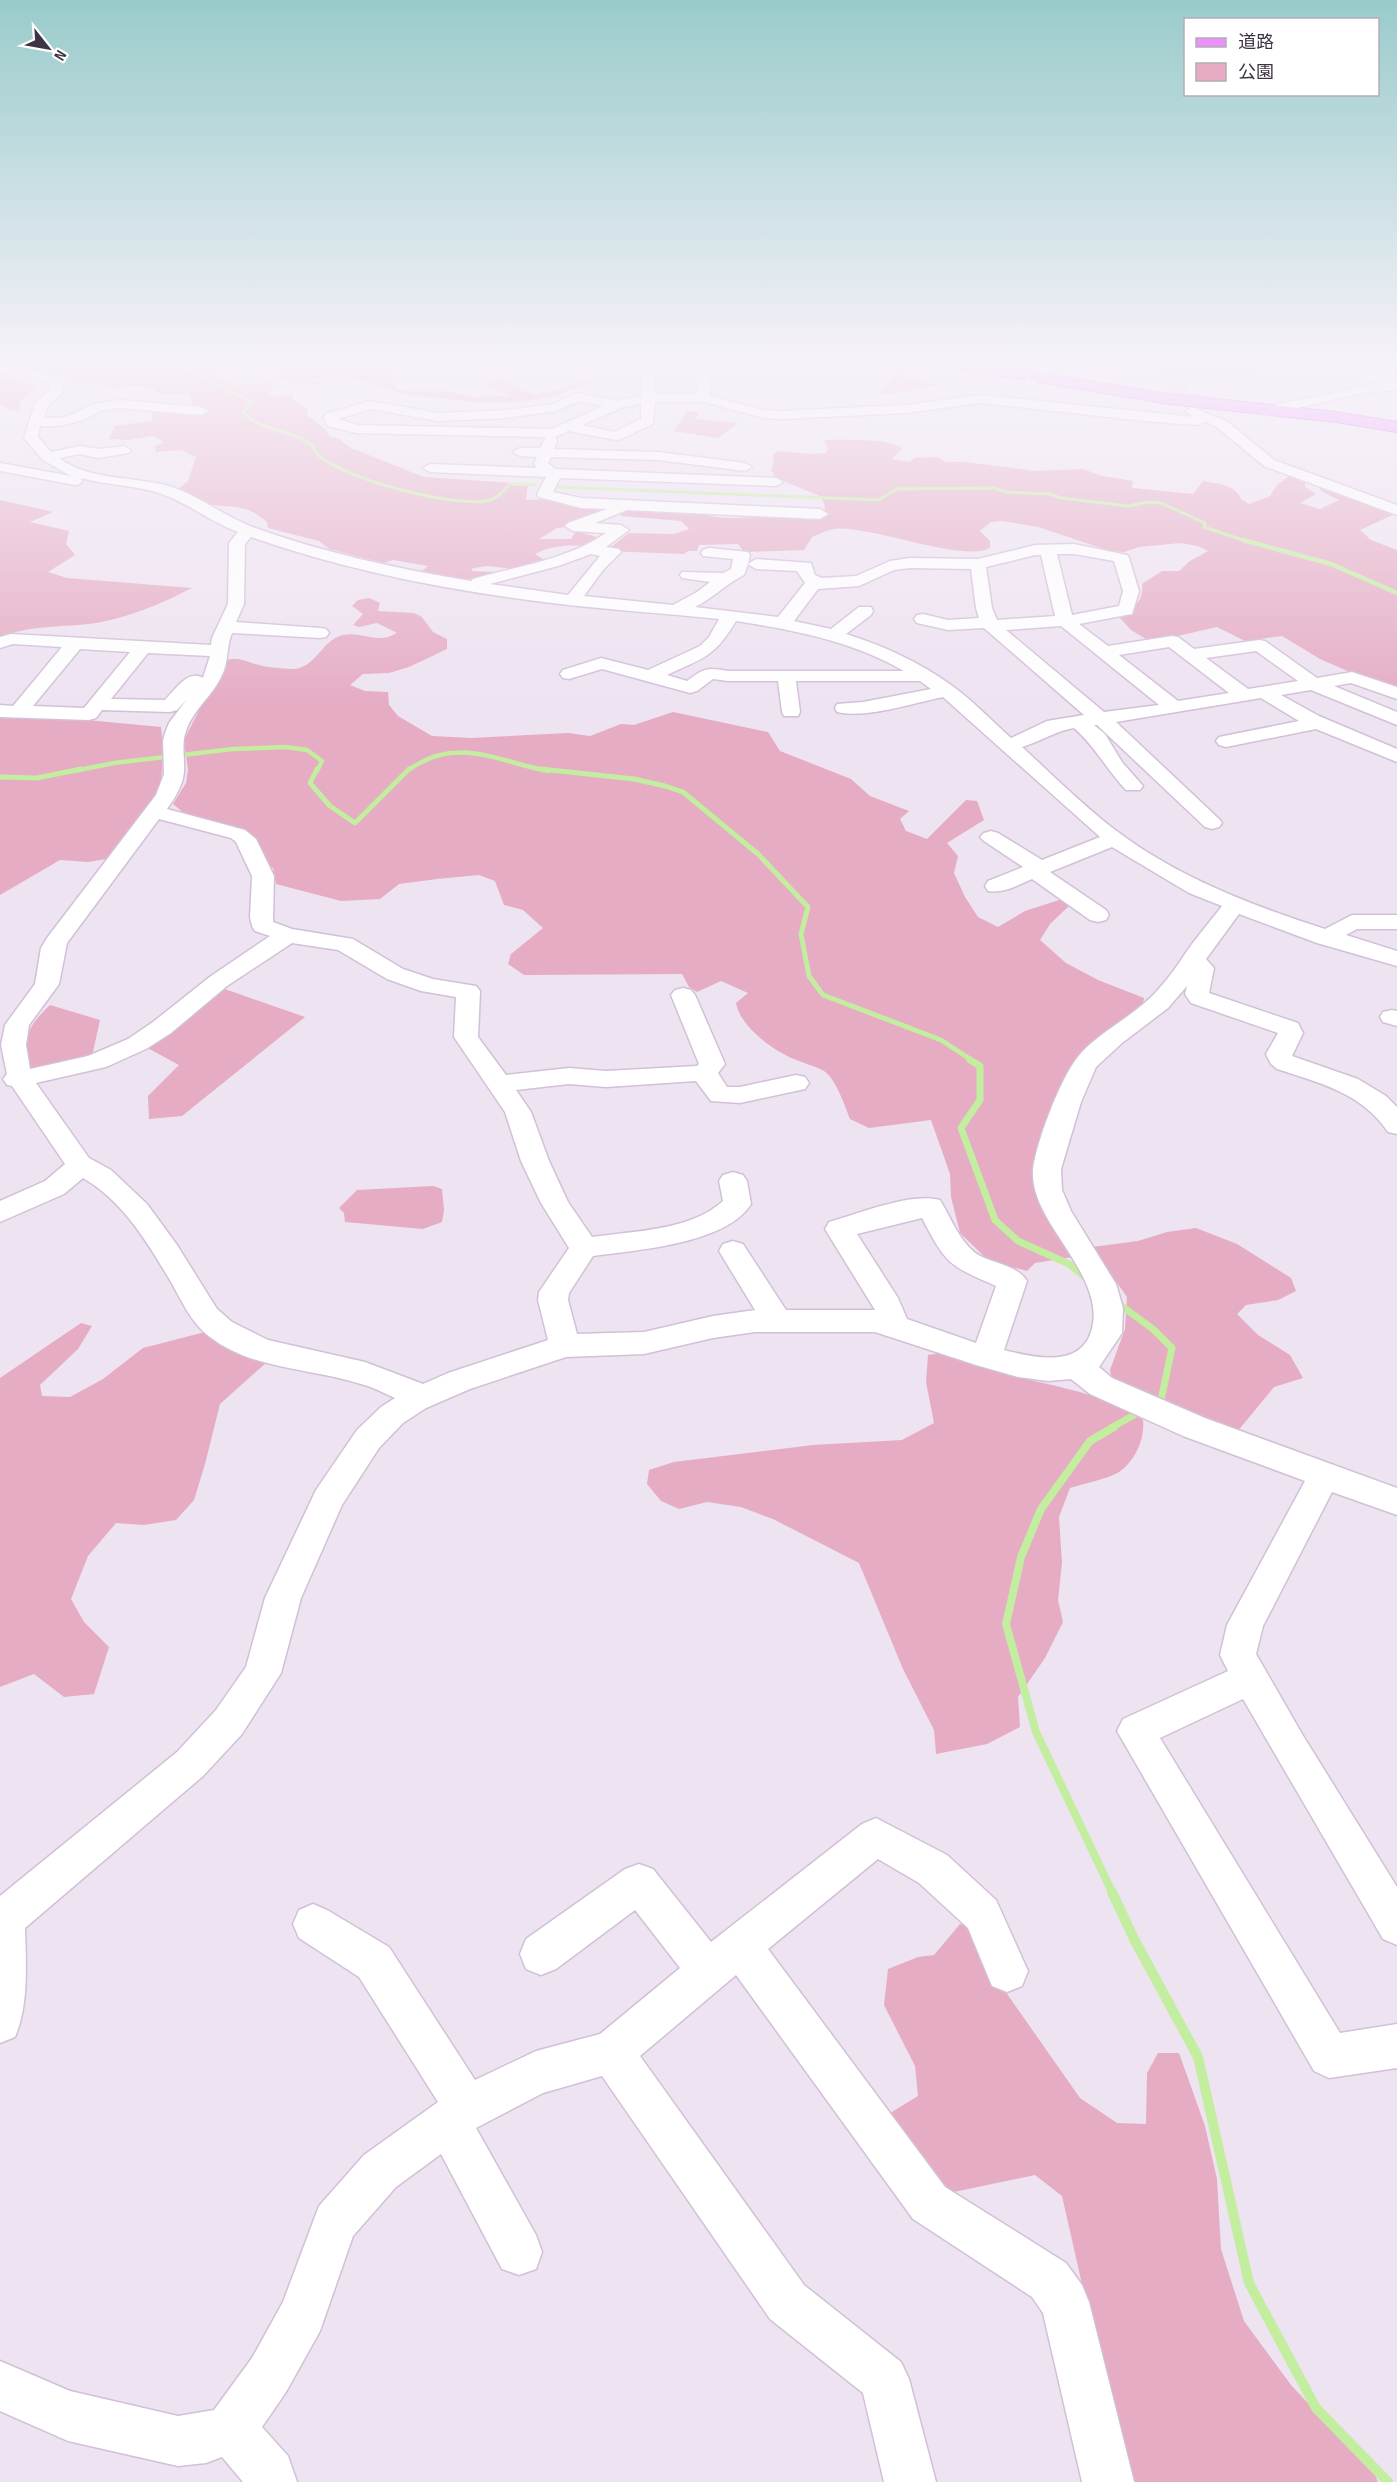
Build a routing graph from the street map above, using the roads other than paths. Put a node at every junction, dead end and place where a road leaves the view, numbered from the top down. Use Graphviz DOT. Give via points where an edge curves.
graph roads {
  1 [pos="47,476"];
  2 [pos="100,476"];
  3 [pos="554,476"];
  4 [pos="637,476"];
  5 [pos="1304,476"];
  6 [pos="149,481"];
  7 [pos="776,482"];
  8 [pos="128,498"];
  9 [pos="627,505"];
  10 [pos="1397,510"];
  11 [pos="820,514"];
  12 [pos="248,531"];
  13 [pos="589,550"];
  14 [pos="1048,550"];
  15 [pos="709,553"];
  16 [pos="756,564"];
  17 [pos="978,564"];
  18 [pos="688,575"];
  19 [pos="725,578"];
  20 [pos="820,583"];
  21 [pos="471,585"];
  22 [pos="573,600"];
  23 [pos="674,611"];
  24 [pos="865,611"];
  25 [pos="730,616"];
  26 [pos="923,619"];
  27 [pos="1065,621"];
  28 [pos="783,623"];
  29 [pos="990,625"];
  30 [pos="227,627"];
  31 [pos="320,633"];
  32 [pos="834,635"];
  33 [pos="0,643"];
  34 [pos="75,643"];
  35 [pos="142,649"];
  36 [pos="215,650"];
  37 [pos="1104,652"];
  38 [pos="1191,655"];
  39 [pos="569,674"];
  40 [pos="652,675"];
  41 [pos="786,676"];
  42 [pos="927,676"];
  43 [pos="1314,684"];
  44 [pos="947,691"];
  45 [pos="1264,692"];
  46 [pos="1397,693"];
  47 [pos="1244,695"];
  48 [pos="97,704"];
  49 [pos="844,708"];
  50 [pos="1175,708"];
  51 [pos="9,711"];
  52 [pos="791,712"];
  53 [pos="1099,717"];
  54 [pos="1397,719"];
  55 [pos="1076,721"];
  56 [pos="1317,723"];
  57 [pos="1226,741"];
  58 [pos="1006,745"];
  59 [pos="1397,756"];
  60 [pos="1132,786"];
  61 [pos="155,812"];
  62 [pos="1212,823"];
  63 [pos="991,837"];
  64 [pos="1114,839"];
  65 [pos="1039,868"];
  66 [pos="996,886"];
  67 [pos="1234,904"];
  68 [pos="1098,915"];
  69 [pos="1397,922"];
  70 [pos="288,935"];
  71 [pos="1325,938"];
  72 [pos="1193,959"];
  73 [pos="1397,959"];
  74 [pos="683,995"];
  75 [pos="9,1022"];
  76 [pos="705,1073"];
  77 [pos="16,1079"];
  78 [pos="796,1083"];
  79 [pos="499,1084"];
  80 [pos="1397,1126"];
  81 [pos="79,1164"];
  82 [pos="733,1181"];
  83 [pos="0,1213"];
  84 [pos="584,1248"];
  85 [pos="732,1251"];
  86 [pos="777,1321"];
  87 [pos="894,1325"];
  88 [pos="565,1346"];
  89 [pos="986,1357"];
  90 [pos="1089,1376"];
  91 [pos="422,1396"];
  92 [pos="1324,1476"];
  93 [pos="1397,1502"];
  94 [pos="1251,1678"];
  95 [pos="2,1918"];
  96 [pos="313,1924"];
  97 [pos="1397,1925"];
  98 [pos="541,1954"];
  99 [pos="724,1958"];
  100 [pos="1007,1971"];
  101 [pos="0,2022"];
  102 [pos="1397,2046"];
  103 [pos="611,2052"];
  104 [pos="458,2115"];
  105 [pos="519,2252"];
  106 [pos="0,2386"];
  107 [pos="231,2429"];
  108 [pos="271,2482"];
  109 [pos="910,2482"];
  110 [pos="1108,2482"];
  1 -- 6 [label="street" via="121,488"];
  2 -- 6 [label="street"];
  3 -- 9 [label="street" via="544,494 581,503"];
  4 -- 7 [label="street"];
  5 -- 10 [label="street"];
  6 -- 8 [label="street"];
  6 -- 12 [label="street"];
  9 -- 11 [label="street"];
  9 -- 13 [label="street" via="573,526 621,530"];
  12 -- 21 [label="street" via="379,568"];
  12 -- 30 [label="street" via="237,543 236,604"];
  13 -- 21 [label="street"];
  13 -- 22 [label="street" via="613,552"];
  14 -- 17 [label="street"];
  14 -- 27 [label="street"];
  14 -- 27 [label="street" via="1074,549 1121,558 1131,591 1126,610"];
  15 -- 19 [label="street" via="742,555 738,572"];
  16 -- 20 [label="street" via="805,566 809,580"];
  17 -- 20 [label="street" via="910,563 890,566 859,581"];
  17 -- 29 [label="street"];
  18 -- 19 [label="street"];
  19 -- 23 [label="street"];
  20 -- 28 [label="street" via="813,584"];
  21 -- 22 [label="street"];
  22 -- 23 [label="street"];
  23 -- 25 [label="street"];
  24 -- 32 [label="street"];
  25 -- 28 [label="street"];
  25 -- 40 [label="street" via="706,650"];
  26 -- 29 [label="street" via="948,625"];
  27 -- 29 [label="street"];
  27 -- 37 [label="street"];
  28 -- 32 [label="street"];
  29 -- 53 [label="street"];
  30 -- 31 [label="street"];
  30 -- 36 [label="street"];
  32 -- 42 [label="street" via="891,655"];
  33 -- 34 [label="street" via="11,639"];
  34 -- 35 [label="street"];
  34 -- 51 [label="street"];
  35 -- 36 [label="street"];
  35 -- 48 [label="street"];
  36 -- 48 [label="street" via="194,681 170,706"];
  36 -- 61 [label="street" via="218,663 212,678 179,723 173,741 174,774"];
  37 -- 38 [label="street" via="1172,641"];
  37 -- 50 [label="street"];
  38 -- 43 [label="street" via="1259,645"];
  38 -- 47 [label="street"];
  39 -- 40 [label="street" via="601,663"];
  40 -- 41 [label="street" via="690,687 709,673"];
  41 -- 42 [label="street"];
  41 -- 52 [label="street"];
  42 -- 44 [label="street"];
  43 -- 45 [label="street"];
  43 -- 46 [label="street" via="1352,677"];
  43 -- 54 [label="street"];
  44 -- 49 [label="street" via="863,708"];
  44 -- 58 [label="street"];
  45 -- 47 [label="street"];
  45 -- 56 [label="street"];
  47 -- 50 [label="street"];
  48 -- 51 [label="street" via="89,714"];
  50 -- 53 [label="street"];
  53 -- 55 [label="street"];
  53 -- 62 [label="street"];
  55 -- 58 [label="street" via="1053,725 1028,739"];
  55 -- 60 [label="street" via="1098,738"];
  56 -- 57 [label="street"];
  56 -- 59 [label="street"];
  58 -- 64 [label="street"];
  61 -- 70 [label="street" via="245,839 263,876 263,926"];
  61 -- 75 [label="street" via="53,947 47,984"];
  63 -- 65 [label="street"];
  64 -- 65 [label="street"];
  64 -- 67 [label="street" via="1170,873"];
  65 -- 66 [label="street"];
  65 -- 68 [label="street" via="1040,874"];
  67 -- 71 [label="street"];
  67 -- 72 [label="street"];
  69 -- 71 [label="street" via="1352,922"];
  70 -- 77 [label="street" via="218,982 164,1028 121,1053 84,1066"];
  70 -- 79 [label="street" via="345,944 395,974 429,986 468,991 466,1037"];
  71 -- 73 [label="street"];
  72 -- 80 [label="street" via="1202,968 1197,994 1200,998 1288,1028 1291,1033 1280,1059 1368,1095 1386,1108"];
  72 -- 90 [label="street" via="1165,997 1085,1065 1047,1171 1046,1185 1096,1272 1110,1320 1106,1335 1090,1358"];
  74 -- 76 [label="street" via="712,1065"];
  75 -- 77 [label="street"];
  76 -- 78 [label="street" via="720,1095 740,1095"];
  76 -- 79 [label="street" via="606,1080 569,1076"];
  77 -- 81 [label="street" via="36,1112"];
  79 -- 84 [label="street" via="518,1112 555,1203"];
  81 -- 83 [label="street" via="63,1183"];
  81 -- 91 [label="street" via="95,1171 133,1203 206,1317 220,1331 282,1356 358,1371"];
  82 -- 84 [label="street" via="737,1204 722,1218 663,1236"];
  84 -- 88 [label="street" via="554,1292"];
  85 -- 86 [label="street"];
  86 -- 87 [label="street" via="856,1320"];
  86 -- 88 [label="street" via="712,1327 645,1343"];
  87 -- 89 [label="street"];
  87 -- 89 [label="street" via="888,1305 839,1229 904,1210 930,1207 952,1248 966,1261 1012,1281"];
  88 -- 91 [label="street"];
  89 -- 90 [label="street" via="1027,1368"];
  90 -- 92 [label="street" via="1194,1427"];
  91 -- 95 [label="street" via="392,1415 368,1439 328,1499 283,1598 263,1672 229,1722 190,1764"];
  92 -- 93 [label="street"];
  92 -- 94 [label="street" via="1245,1625 1238,1655"];
  94 -- 97 [label="street"];
  94 -- 102 [label="street" via="1136,1731 1329,2056"];
  95 -- 101 [label="street" via="5,1966"];
  96 -- 104 [label="street" via="374,1962"];
  98 -- 99 [label="street" via="639,1883"];
  99 -- 100 [label="street" via="876,1838 933,1869 982,1914"];
  99 -- 103 [label="street"];
  99 -- 110 [label="street" via="930,2203 1049,2280 1065,2302"];
  103 -- 104 [label="street" via="536,2073"];
  103 -- 109 [label="street" via="787,2302 884,2379"];
  104 -- 105 [label="street"];
  104 -- 107 [label="street" via="380,2171 336,2222 303,2314 269,2375"];
  106 -- 107 [label="street" via="68,2416 178,2441 206,2438"];
  107 -- 108 [label="street" via="270,2474"];
}
